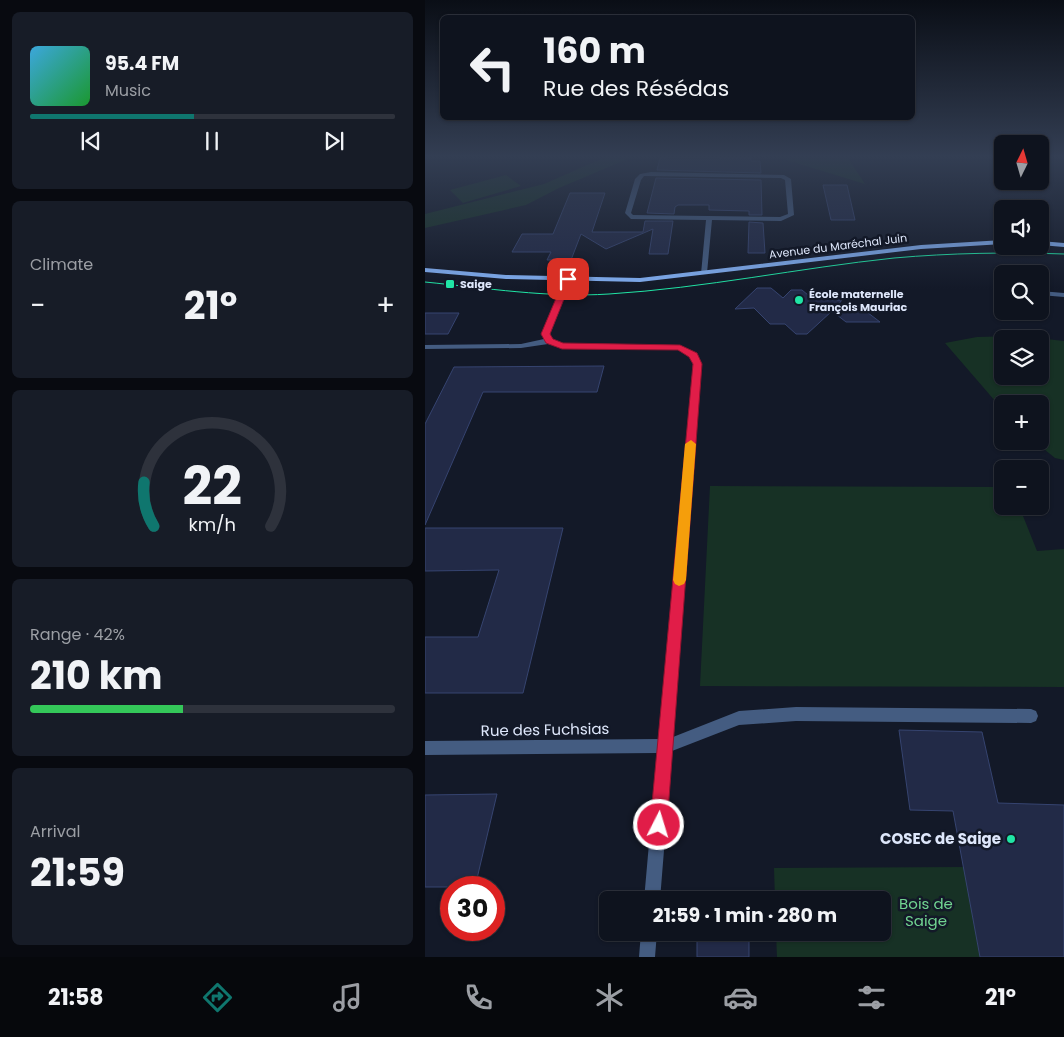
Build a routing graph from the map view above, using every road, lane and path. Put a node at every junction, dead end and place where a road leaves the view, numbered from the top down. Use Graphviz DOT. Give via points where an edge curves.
graph roads {
  1 [pos="632,200"];
  2 [pos="789,200"];
  3 [pos="709,220"];
  4 [pos="994,243"];
  5 [pos="1049,243"];
  6 [pos="1064,244"];
  7 [pos="425,270"];
  8 [pos="703,274"];
  9 [pos="567,282"];
  10 [pos="1049,293"];
  11 [pos="1064,294"];
  12 [pos="549,341"];
  13 [pos="425,346"];
  14 [pos="1031,716"];
  15 [pos="666,746"];
  16 [pos="425,748"];
  17 [pos="653,891"];
  18 [pos="648,941"];
  19 [pos="647,957"];
  1 -- 3 [label="street" via="628,213 631,217"];
  2 -- 3 [label="street" via="791,215 787,218"];
  3 -- 8 [label="street"];
  4 -- 8 [label="main road, Avenue du Maréchal Juin" via="921,247"];
  5 -- 6 [label="main road"];
  7 -- 9 [label="main road, Avenue du Maréchal Juin"];
  8 -- 9 [label="main road, Avenue du Maréchal Juin" via="620,285"];
  9 -- 12 [label="street" via="546,334"];
  10 -- 11 [label="street"];
  12 -- 13 [label="street" via="521,346"];
  12 -- 15 [label="street" via="562,346 680,348 693,355 697,364"];
  14 -- 15 [label="street" via="796,714 739,718"];
  15 -- 16 [label="street, Rue des Fuchsias"];
  15 -- 17 [label="street"];
  18 -- 19 [label="street"];
}
